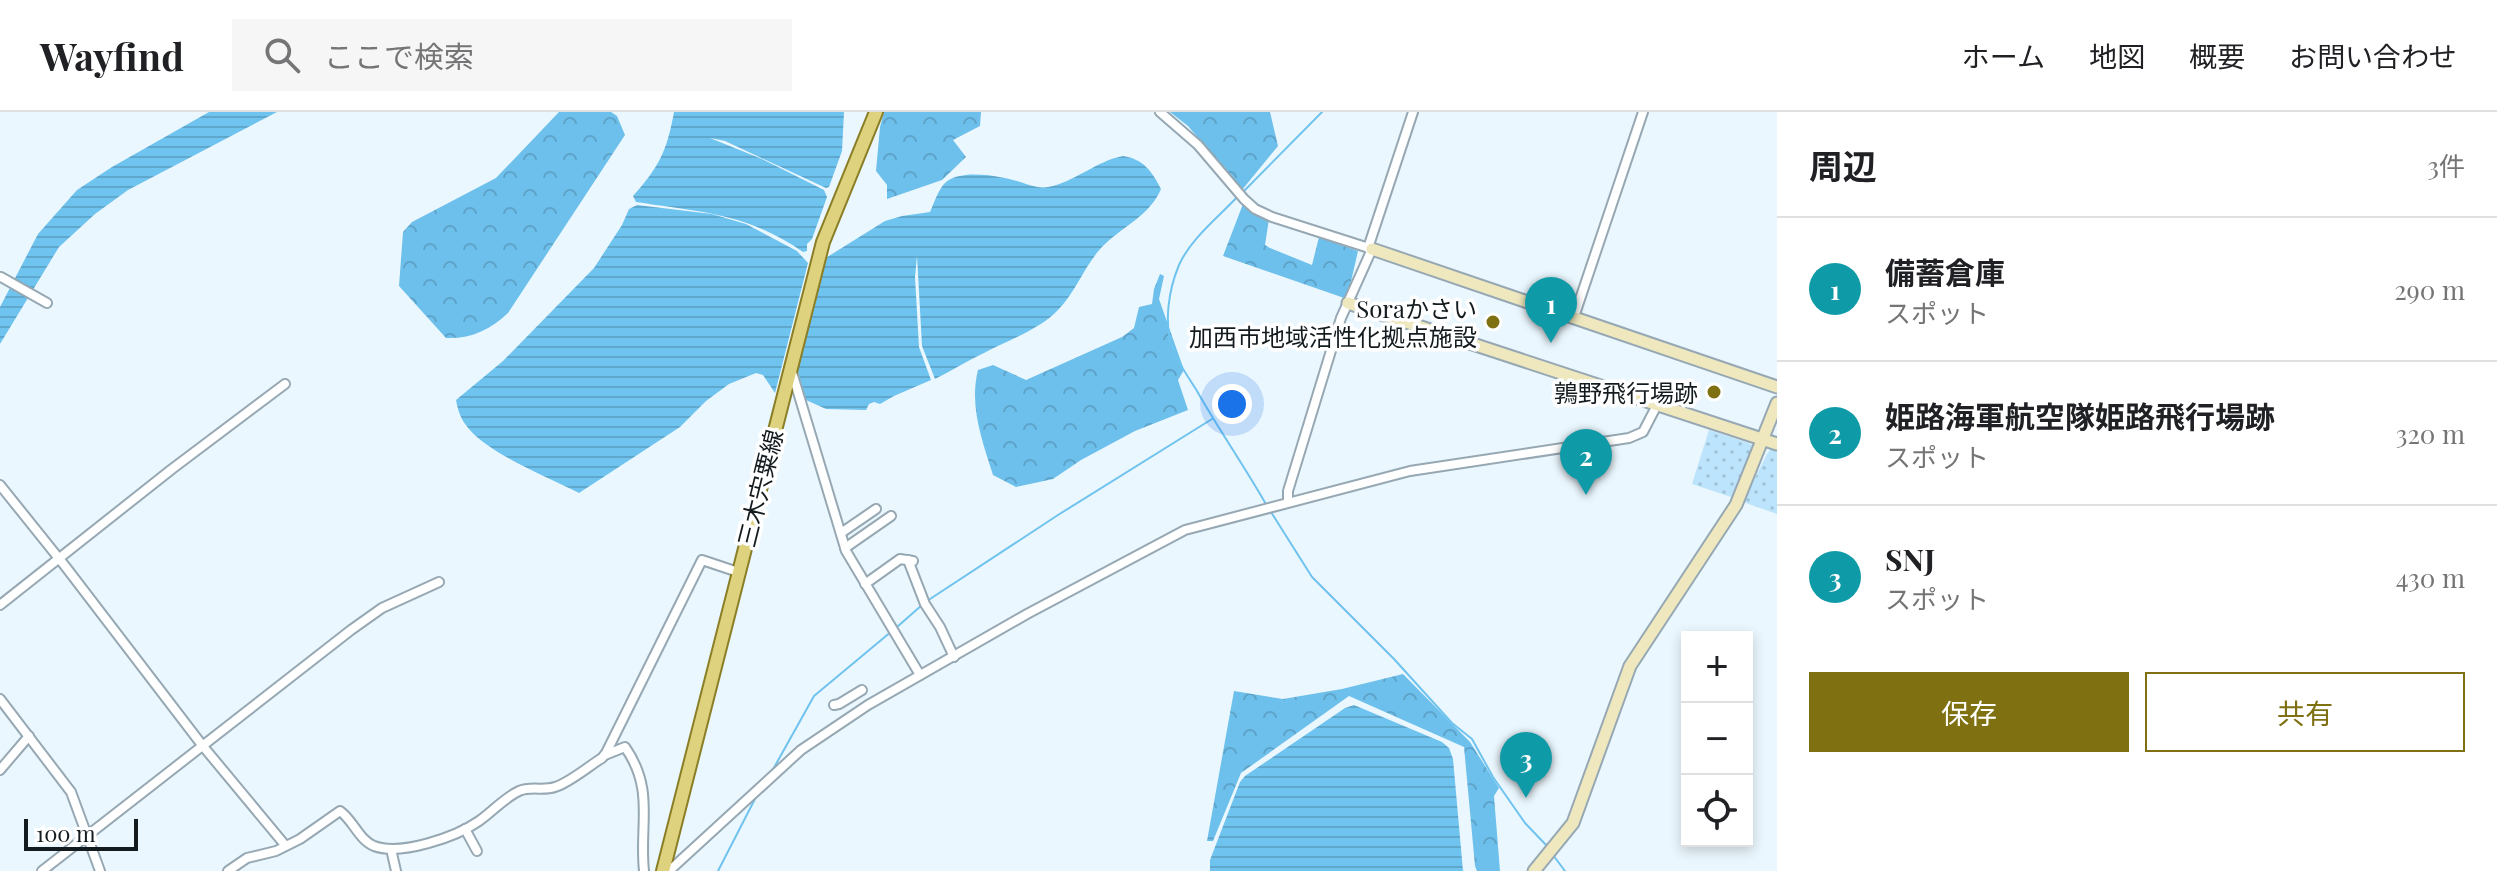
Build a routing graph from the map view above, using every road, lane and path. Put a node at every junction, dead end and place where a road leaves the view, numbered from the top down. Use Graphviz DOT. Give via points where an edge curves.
graph roads {
  1 [pos="876,112"];
  2 [pos="1160,112"];
  3 [pos="1413,112"];
  4 [pos="1643,112"];
  5 [pos="1370,249"];
  6 [pos="1,277"];
  7 [pos="44,301"];
  8 [pos="1348,303"];
  9 [pos="1574,317"];
  10 [pos="790,367"];
  11 [pos="285,384"];
  12 [pos="1777,387"];
  13 [pos="1777,403"];
  14 [pos="1657,405"];
  15 [pos="1763,439"];
  16 [pos="1777,444"];
  17 [pos="0,485"];
  18 [pos="1288,502"];
  19 [pos="876,509"];
  20 [pos="891,516"];
  21 [pos="841,533"];
  22 [pos="845,548"];
  23 [pos="60,559"];
  24 [pos="738,572"];
  25 [pos="439,582"];
  26 [pos="865,584"];
  27 [pos="0,605"];
  28 [pos="954,657"];
  29 [pos="920,675"];
  30 [pos="0,699"];
  31 [pos="868,705"];
  32 [pos="847,719"];
  33 [pos="29,736"];
  34 [pos="202,745"];
  35 [pos="605,755"];
  36 [pos="0,770"];
  37 [pos="465,829"];
  38 [pos="87,836"];
  39 [pos="285,845"];
  40 [pos="391,849"];
  41 [pos="477,851"];
  42 [pos="42,871"];
  43 [pos="100,871"];
  44 [pos="228,871"];
  45 [pos="396,871"];
  46 [pos="644,871"];
  47 [pos="665,871"];
  48 [pos="1534,871"];
  1 -- 10 [label="main road, 三木宍粟線" via="823,242"];
  2 -- 5 [label="street" via="1198,145 1255,209"];
  3 -- 5 [label="street"];
  4 -- 9 [label="street"];
  5 -- 8 [label="street"];
  5 -- 9 [label="street"];
  6 -- 7 [label="street"];
  8 -- 14 [label="street"];
  8 -- 18 [label="street"];
  9 -- 12 [label="street"];
  10 -- 21 [label="street"];
  10 -- 24 [label="main road, 三木宍粟線"];
  11 -- 23 [label="street"];
  13 -- 15 [label="street"];
  14 -- 15 [label="street"];
  14 -- 18 [label="street" via="1643,432 1629,438 1410,471"];
  15 -- 16 [label="street"];
  15 -- 48 [label="street" via="1736,505 1630,666 1573,823"];
  17 -- 23 [label="street"];
  18 -- 28 [label="street" via="1185,530"];
  19 -- 21 [label="street"];
  20 -- 22 [label="street"];
  21 -- 22 [label="street"];
  22 -- 26 [label="street"];
  23 -- 27 [label="street"];
  23 -- 34 [label="street"];
  24 -- 35 [label="street" via="702,560"];
  24 -- 47 [label="main road, 三木宍粟線"];
  25 -- 34 [label="street" via="382,608"];
  26 -- 28 [label="street" via="890,564 911,560 925,604"];
  26 -- 29 [label="street"];
  28 -- 29 [label="street"];
  29 -- 31 [label="street"];
  30 -- 33 [label="street"];
  31 -- 32 [label="street"];
  31 -- 32 [label="street" via="860,687 836,704"];
  32 -- 47 [label="street" via="801,750"];
  33 -- 36 [label="street"];
  33 -- 38 [label="street" via="71,792"];
  34 -- 38 [label="street"];
  34 -- 39 [label="street"];
  35 -- 37 [label="street" via="555,787 520,790"];
  35 -- 46 [label="street" via="625,747 639,772 644,788"];
  37 -- 40 [label="street"];
  37 -- 41 [label="street"];
  38 -- 42 [label="street"];
  38 -- 43 [label="street"];
  39 -- 40 [label="street" via="340,811 368,844"];
  39 -- 44 [label="street"];
  40 -- 45 [label="street"];
}
